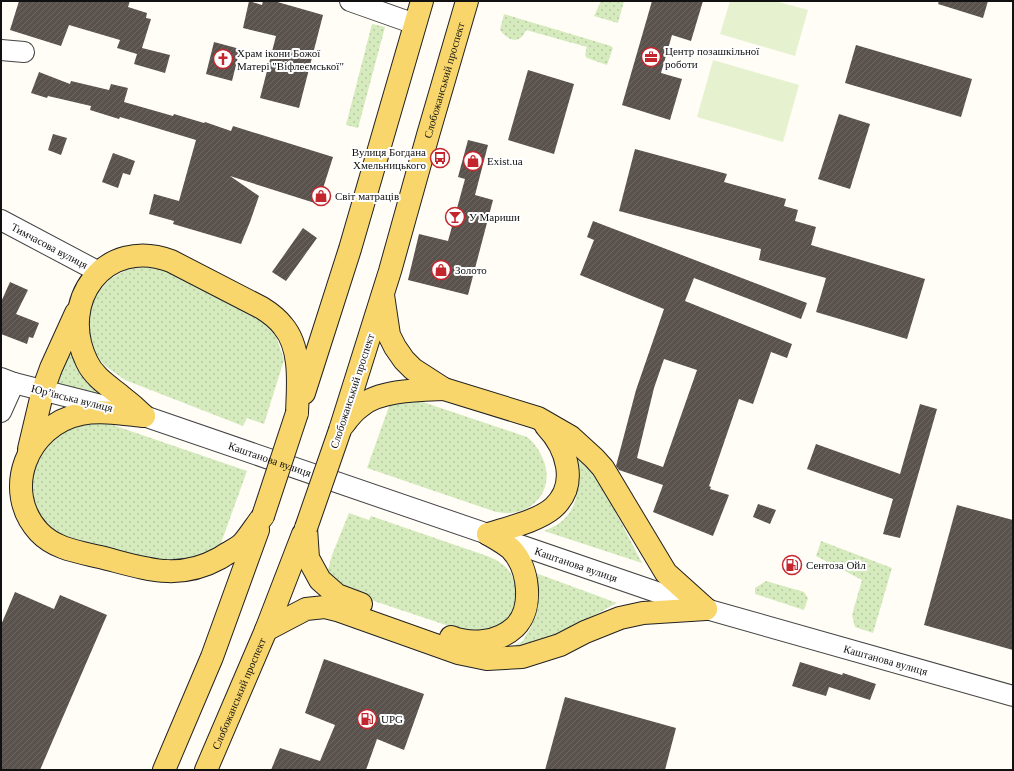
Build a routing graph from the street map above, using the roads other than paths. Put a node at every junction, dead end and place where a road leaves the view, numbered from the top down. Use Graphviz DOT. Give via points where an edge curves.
graph roads {
  1 [pos="350,1"];
  2 [pos="422,1"];
  3 [pos="467,1"];
  4 [pos="415,24"];
  5 [pos="1,50"];
  6 [pos="24,52"];
  7 [pos="1,220"];
  8 [pos="99,272"];
  9 [pos="383,295"];
  10 [pos="79,306"];
  11 [pos="7,381"];
  12 [pos="444,389"];
  13 [pos="43,390"];
  14 [pos="1,412"];
  15 [pos="297,413"];
  16 [pos="144,416"];
  17 [pos="538,418"];
  18 [pos="340,430"];
  19 [pos="25,463"];
  20 [pos="263,516"];
  21 [pos="306,528"];
  22 [pos="488,534"];
  23 [pos="706,609"];
  24 [pos="266,630"];
  25 [pos="1013,696"];
  26 [pos="164,770"];
  27 [pos="206,770"];
  1 -- 4 [label="street"];
  2 -- 4 [label="main road"];
  3 -- 9 [label="main road, Слобожанський проспект"];
  4 -- 15 [label="main road" via="350,249"];
  5 -- 6 [label="street"];
  7 -- 8 [label="street, Тимчасова вулиця"];
  8 -- 10 [label="main road" via="85,291"];
  8 -- 15 [label="main road" via="116,261 131,257 160,257 274,316 287,332 294,350 298,377"];
  9 -- 12 [label="main road" via="389,335 395,347 413,369"];
  9 -- 18 [label="main road, Слобожанський проспект"];
  10 -- 13 [label="main road"];
  10 -- 16 [label="main road" via="79,339 88,364 99,378"];
  11 -- 13 [label="street, Юрʼївська вулиця"];
  11 -- 14 [label="street"];
  12 -- 17 [label="main road"];
  12 -- 18 [label="main road" via="397,392 372,400 352,413"];
  13 -- 16 [label="street, Юрʼївська вулиця"];
  13 -- 19 [label="main road"];
  15 -- 20 [label="main road, bridge"];
  16 -- 19 [label="main road" via="95,412 67,418 51,426 40,437"];
  16 -- 22 [label="street, Каштанова вулиця"];
  17 -- 22 [label="main road" via="555,435 564,454 569,473 564,494 553,508 537,517"];
  17 -- 23 [label="main road" via="571,437 603,468 666,573"];
  18 -- 21 [label="main road, Слобожанський проспект, bridge"];
  19 -- 20 [label="main road" via="22,479 26,514 50,542 144,568 178,572 209,564 242,543"];
  20 -- 26 [label="main road" via="212,657"];
  21 -- 22 [label="main road" via="308,558 320,580 337,595 460,640 480,642 495,640 514,628 523,615 528,593 524,571 511,549"];
  21 -- 24 [label="main road, Слобожанський проспект"];
  22 -- 23 [label="street, Каштанова вулиця"];
  23 -- 24 [label="main road" via="643,613 620,618 560,645 522,657 487,659 458,653 325,607 306,609"];
  23 -- 25 [label="street, Каштанова вулиця"];
  24 -- 27 [label="main road, Слобожанський проспект"];
}
